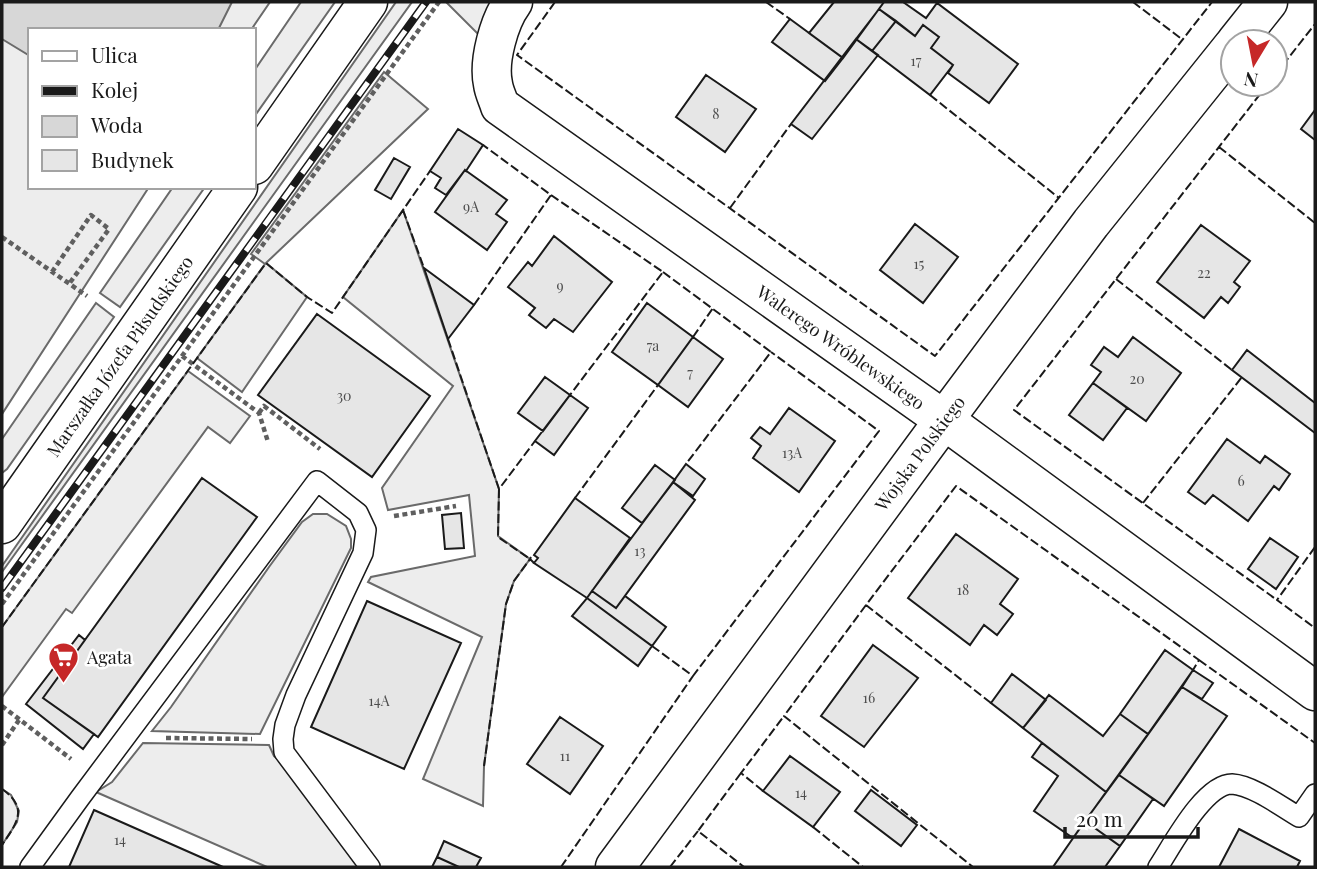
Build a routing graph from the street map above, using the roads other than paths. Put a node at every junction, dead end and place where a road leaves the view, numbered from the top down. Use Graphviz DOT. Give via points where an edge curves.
graph roads {
  1 [pos="368,2"];
  2 [pos="513,2"];
  3 [pos="1268,2"];
  4 [pos="1248,28"];
  5 [pos="1219,64"];
  6 [pos="256,162"];
  7 [pos="237,189"];
  8 [pos="944,420"];
  9 [pos="2,524"];
  10 [pos="1315,691"];
  11 [pos="1315,794"];
  12 [pos="30,867"];
  13 [pos="370,867"];
  14 [pos="615,867"];
  15 [pos="1158,867"];
  1 -- 6 [label="street"];
  2 -- 8 [label="street, Walerego Wróblewskiego" via="492,57 492,84 500,106"];
  3 -- 4 [label="street, Wojska Polskiego"];
  5 -- 8 [label="street, Wojska Polskiego" via="1091,222"];
  7 -- 9 [label="street, Marszałka Józefa Piłsudskiego"];
  8 -- 10 [label="street, Walerego Wróblewskiego"];
  8 -- 14 [label="street, Wojska Polskiego"];
  11 -- 15 [label="lane" via="1299,817 1256,791 1231,784 1216,789 1199,804"];
  12 -- 13 [label="lane" via="317,481 358,513 366,530 363,553 285,724 284,752"];
}
